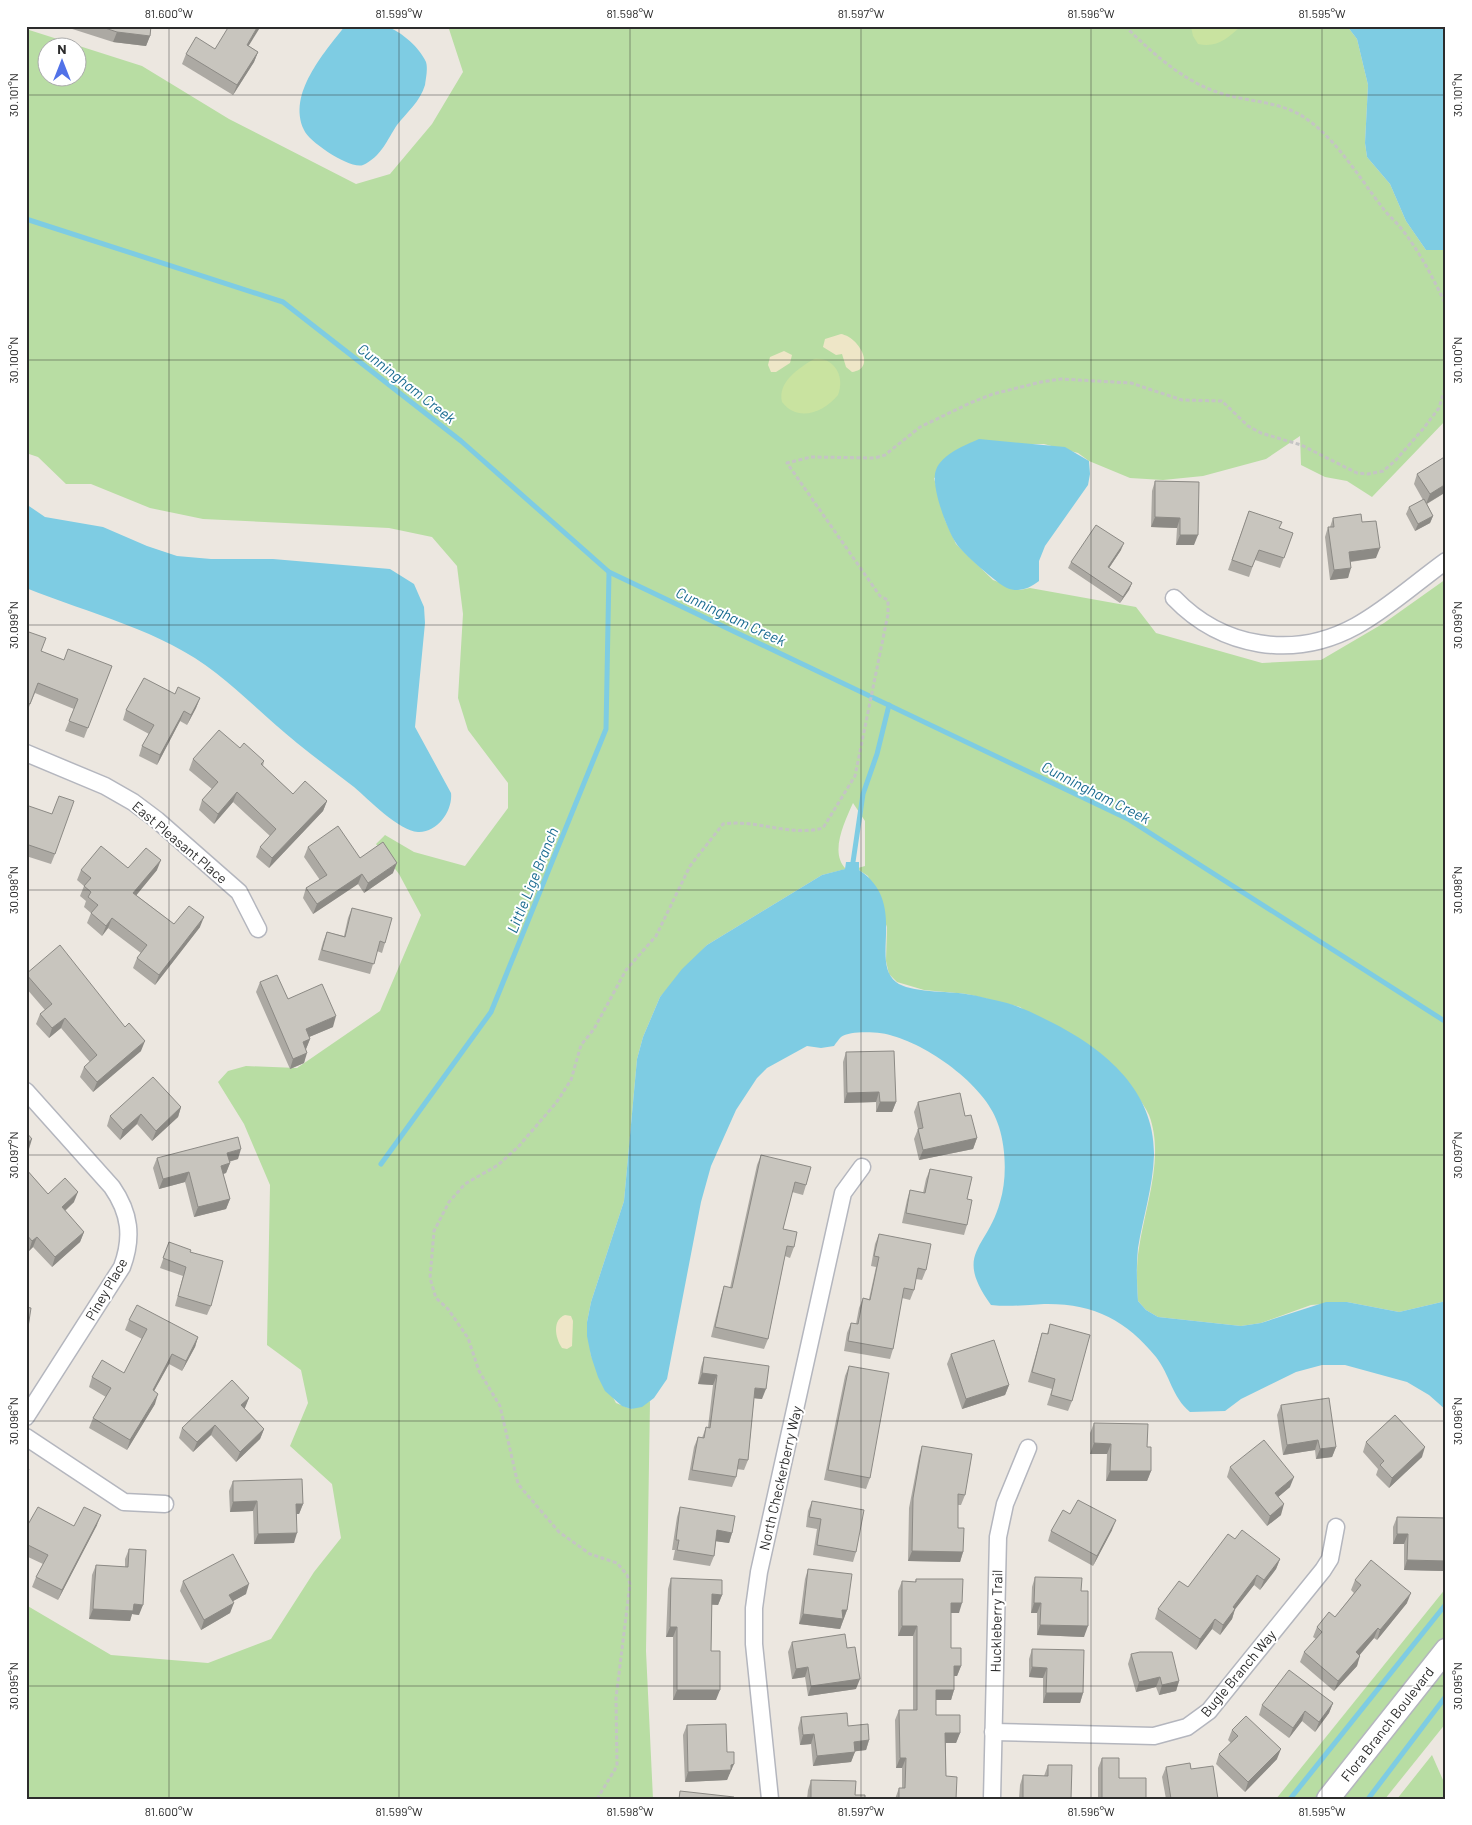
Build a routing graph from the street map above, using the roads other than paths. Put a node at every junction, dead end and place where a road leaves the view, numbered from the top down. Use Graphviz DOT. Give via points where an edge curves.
graph roads {
  1 [pos="1446,561"];
  2 [pos="1174,598"];
  3 [pos="26,753"];
  4 [pos="258,929"];
  5 [pos="26,1090"];
  6 [pos="862,1167"];
  7 [pos="26,1417"];
  8 [pos="26,1437"];
  9 [pos="1028,1448"];
  10 [pos="165,1504"];
  11 [pos="1336,1527"];
  12 [pos="1446,1650"];
  13 [pos="994,1732"];
  14 [pos="770,1799"];
  15 [pos="992,1799"];
  16 [pos="1328,1799"];
  1 -- 2 [label="street" via="1357,625 1333,637 1306,644 1279,646 1230,637 1207,626"];
  3 -- 4 [label="street, East Pleasant Place" via="105,786 157,820 239,892"];
  5 -- 7 [label="street, Piney Place" via="122,1200 130,1233 122,1267"];
  6 -- 14 [label="street, North Checkerberry Way" via="843,1193 759,1572 754,1644"];
  8 -- 10 [label="street" via="124,1502"];
  9 -- 13 [label="street, Huckleberry Trail" via="1004,1504 998,1537"];
  11 -- 13 [label="street, Bugle Branch Way" via="1330,1558 1323,1570 1209,1711 1187,1727 1154,1736"];
  12 -- 16 [label="street, Flora Branch Boulevard"];
  13 -- 15 [label="street, Huckleberry Trail"];
}
